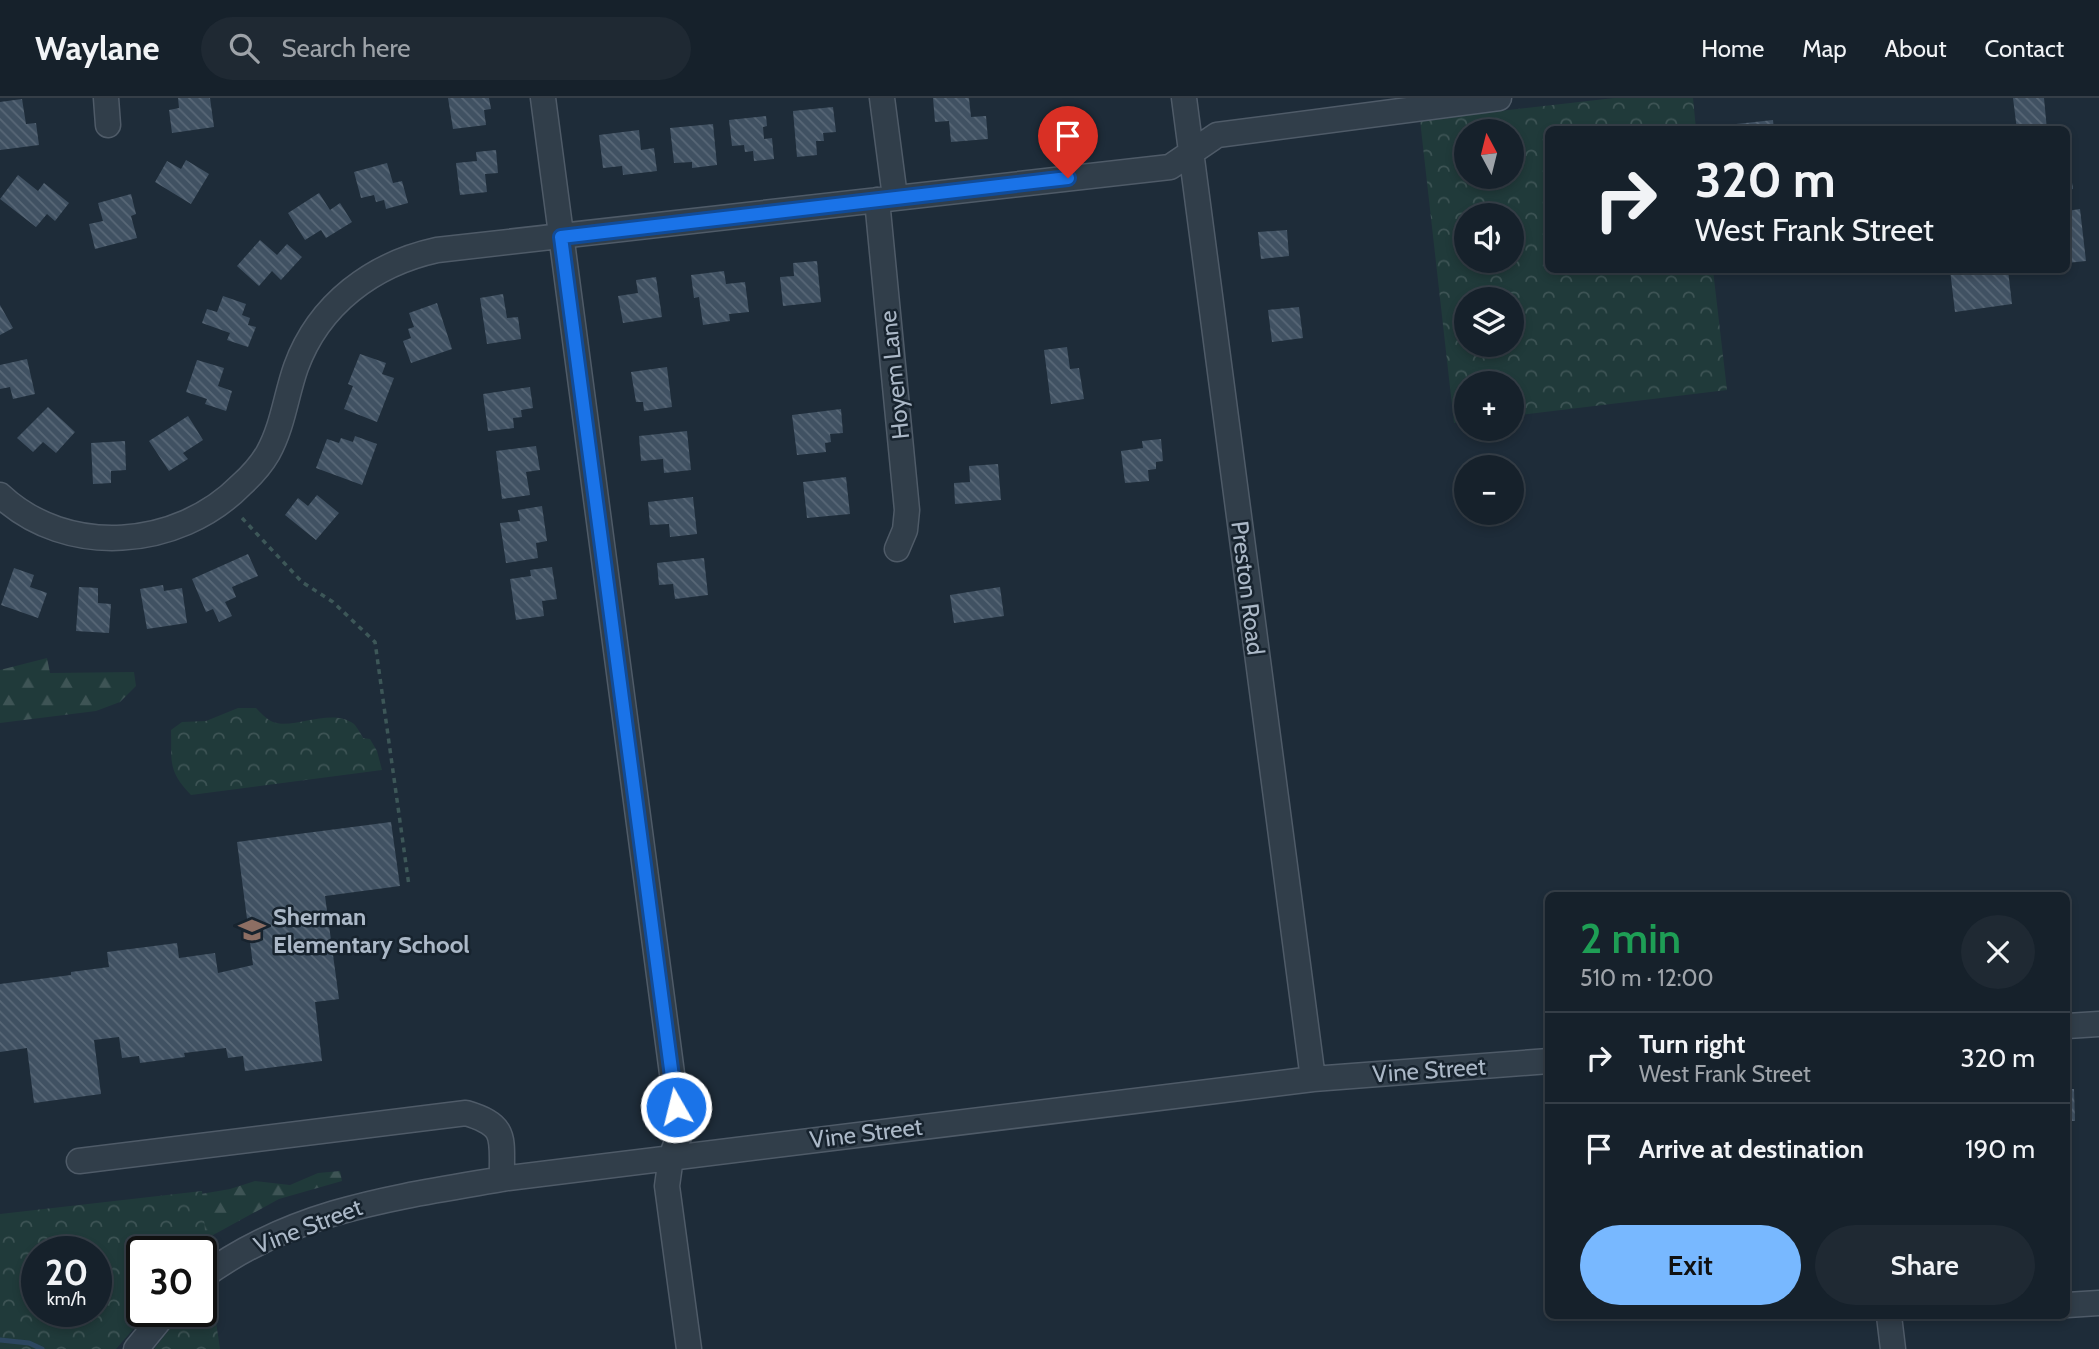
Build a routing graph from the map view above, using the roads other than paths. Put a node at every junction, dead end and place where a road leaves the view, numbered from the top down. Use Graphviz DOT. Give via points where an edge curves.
graph roads {
  1 [pos="106,98"];
  2 [pos="543,98"];
  3 [pos="882,98"];
  4 [pos="1184,98"];
  5 [pos="1491,98"];
  6 [pos="108,125"];
  7 [pos="1191,152"];
  8 [pos="886,199"];
  9 [pos="561,237"];
  10 [pos="0,495"];
  11 [pos="897,549"];
  12 [pos="2099,1024"];
  13 [pos="2070,1026"];
  14 [pos="1545,1061"];
  15 [pos="1313,1079"];
  16 [pos="671,1157"];
  17 [pos="79,1161"];
  18 [pos="502,1179"];
  19 [pos="217,1266"];
  20 [pos="2099,1303"];
  21 [pos="2070,1305"];
  22 [pos="1889,1319"];
  23 [pos="154,1327"];
  24 [pos="136,1349"];
  25 [pos="689,1349"];
  26 [pos="1893,1349"];
  1 -- 6 [label="street"];
  2 -- 9 [label="street"];
  3 -- 8 [label="street, Hoyem Lane"];
  4 -- 7 [label="street, Preston Road"];
  5 -- 7 [label="street" via="1217,135"];
  7 -- 8 [label="street" via="1170,167"];
  7 -- 15 [label="street, Preston Road"];
  8 -- 9 [label="street"];
  8 -- 11 [label="street, Hoyem Lane" via="907,510"];
  9 -- 10 [label="street" via="415,255 351,289 306,344 268,453 232,495 179,527 125,538 97,537 33,519"];
  9 -- 16 [label="street" via="680,1134"];
  12 -- 13 [label="street"];
  14 -- 15 [label="street, Vine Street"];
  15 -- 16 [label="street, Vine Street"];
  16 -- 18 [label="street, Vine Street"];
  16 -- 25 [label="street" via="667,1186"];
  17 -- 18 [label="street" via="466,1113 497,1127"];
  18 -- 19 [label="street, Vine Street" via="426,1190 309,1220"];
  20 -- 21 [label="street"];
  22 -- 26 [label="street"];
  23 -- 24 [label="street"];
}
